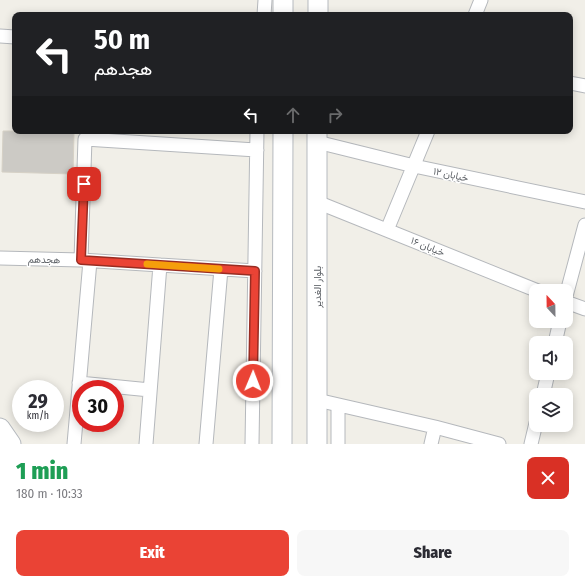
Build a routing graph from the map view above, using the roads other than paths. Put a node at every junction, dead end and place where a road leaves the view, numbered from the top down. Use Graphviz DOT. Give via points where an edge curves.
graph roads {
  1 [pos="265,0"];
  2 [pos="283,0"];
  3 [pos="318,0"];
  4 [pos="480,0"];
  5 [pos="264,12"];
  6 [pos="283,12"];
  7 [pos="318,12"];
  8 [pos="476,12"];
  9 [pos="0,36"];
  10 [pos="12,36"];
  11 [pos="573,84"];
  12 [pos="585,86"];
  13 [pos="257,134"];
  14 [pos="283,134"];
  15 [pos="427,134"];
  16 [pos="317,136"];
  17 [pos="257,150"];
  18 [pos="414,166"];
  19 [pos="317,202"];
  20 [pos="585,202"];
  21 [pos="585,225"];
  22 [pos="387,230"];
  23 [pos="0,258"];
  24 [pos="86,260"];
  25 [pos="160,265"];
  26 [pos="221,269"];
  27 [pos="255,271"];
  28 [pos="569,284"];
  29 [pos="529,287"];
  30 [pos="573,305"];
  31 [pos="585,309"];
  32 [pos="79,380"];
  33 [pos="124,387"];
  34 [pos="150,390"];
  35 [pos="317,400"];
  36 [pos="338,405"];
  37 [pos="435,427"];
  38 [pos="0,428"];
  39 [pos="75,432"];
  40 [pos="534,432"];
  41 [pos="11,444"];
  42 [pos="74,444"];
  43 [pos="146,444"];
  44 [pos="206,444"];
  45 [pos="252,444"];
  46 [pos="282,444"];
  47 [pos="317,444"];
  48 [pos="338,444"];
  49 [pos="431,444"];
  50 [pos="499,444"];
  51 [pos="531,444"];
  1 -- 5 [label="street"];
  2 -- 6 [label="main road"];
  3 -- 7 [label="main road"];
  4 -- 8 [label="street"];
  9 -- 10 [label="street"];
  11 -- 12 [label="street"];
  13 -- 17 [label="street"];
  14 -- 46 [label="main road"];
  15 -- 18 [label="street"];
  16 -- 18 [label="street, خیابان ۱۲"];
  16 -- 19 [label="main road, بلوار الغدیر"];
  17 -- 24 [label="street" via="85,139"];
  17 -- 27 [label="street"];
  18 -- 20 [label="street, خیابان ۱۲"];
  18 -- 22 [label="street"];
  19 -- 22 [label="street, خیابان ۱۶"];
  19 -- 35 [label="main road, بلوار الغدیر"];
  21 -- 28 [label="street"];
  22 -- 29 [label="street, خیابان ۱۶"];
  23 -- 24 [label="street, هجدهم"];
  24 -- 25 [label="street, هجدهم"];
  24 -- 32 [label="street"];
  25 -- 26 [label="street, هجدهم"];
  25 -- 34 [label="street"];
  26 -- 27 [label="street, هجدهم"];
  26 -- 44 [label="street"];
  27 -- 45 [label="street"];
  30 -- 31 [label="street"];
  33 -- 34 [label="street"];
  34 -- 43 [label="street"];
  35 -- 36 [label="street"];
  35 -- 47 [label="main road, بلوار الغدیر"];
  36 -- 37 [label="street"];
  36 -- 48 [label="street"];
  37 -- 49 [label="street"];
  37 -- 50 [label="street"];
  38 -- 41 [label="main road"];
  39 -- 42 [label="street"];
  40 -- 51 [label="street"];
}
